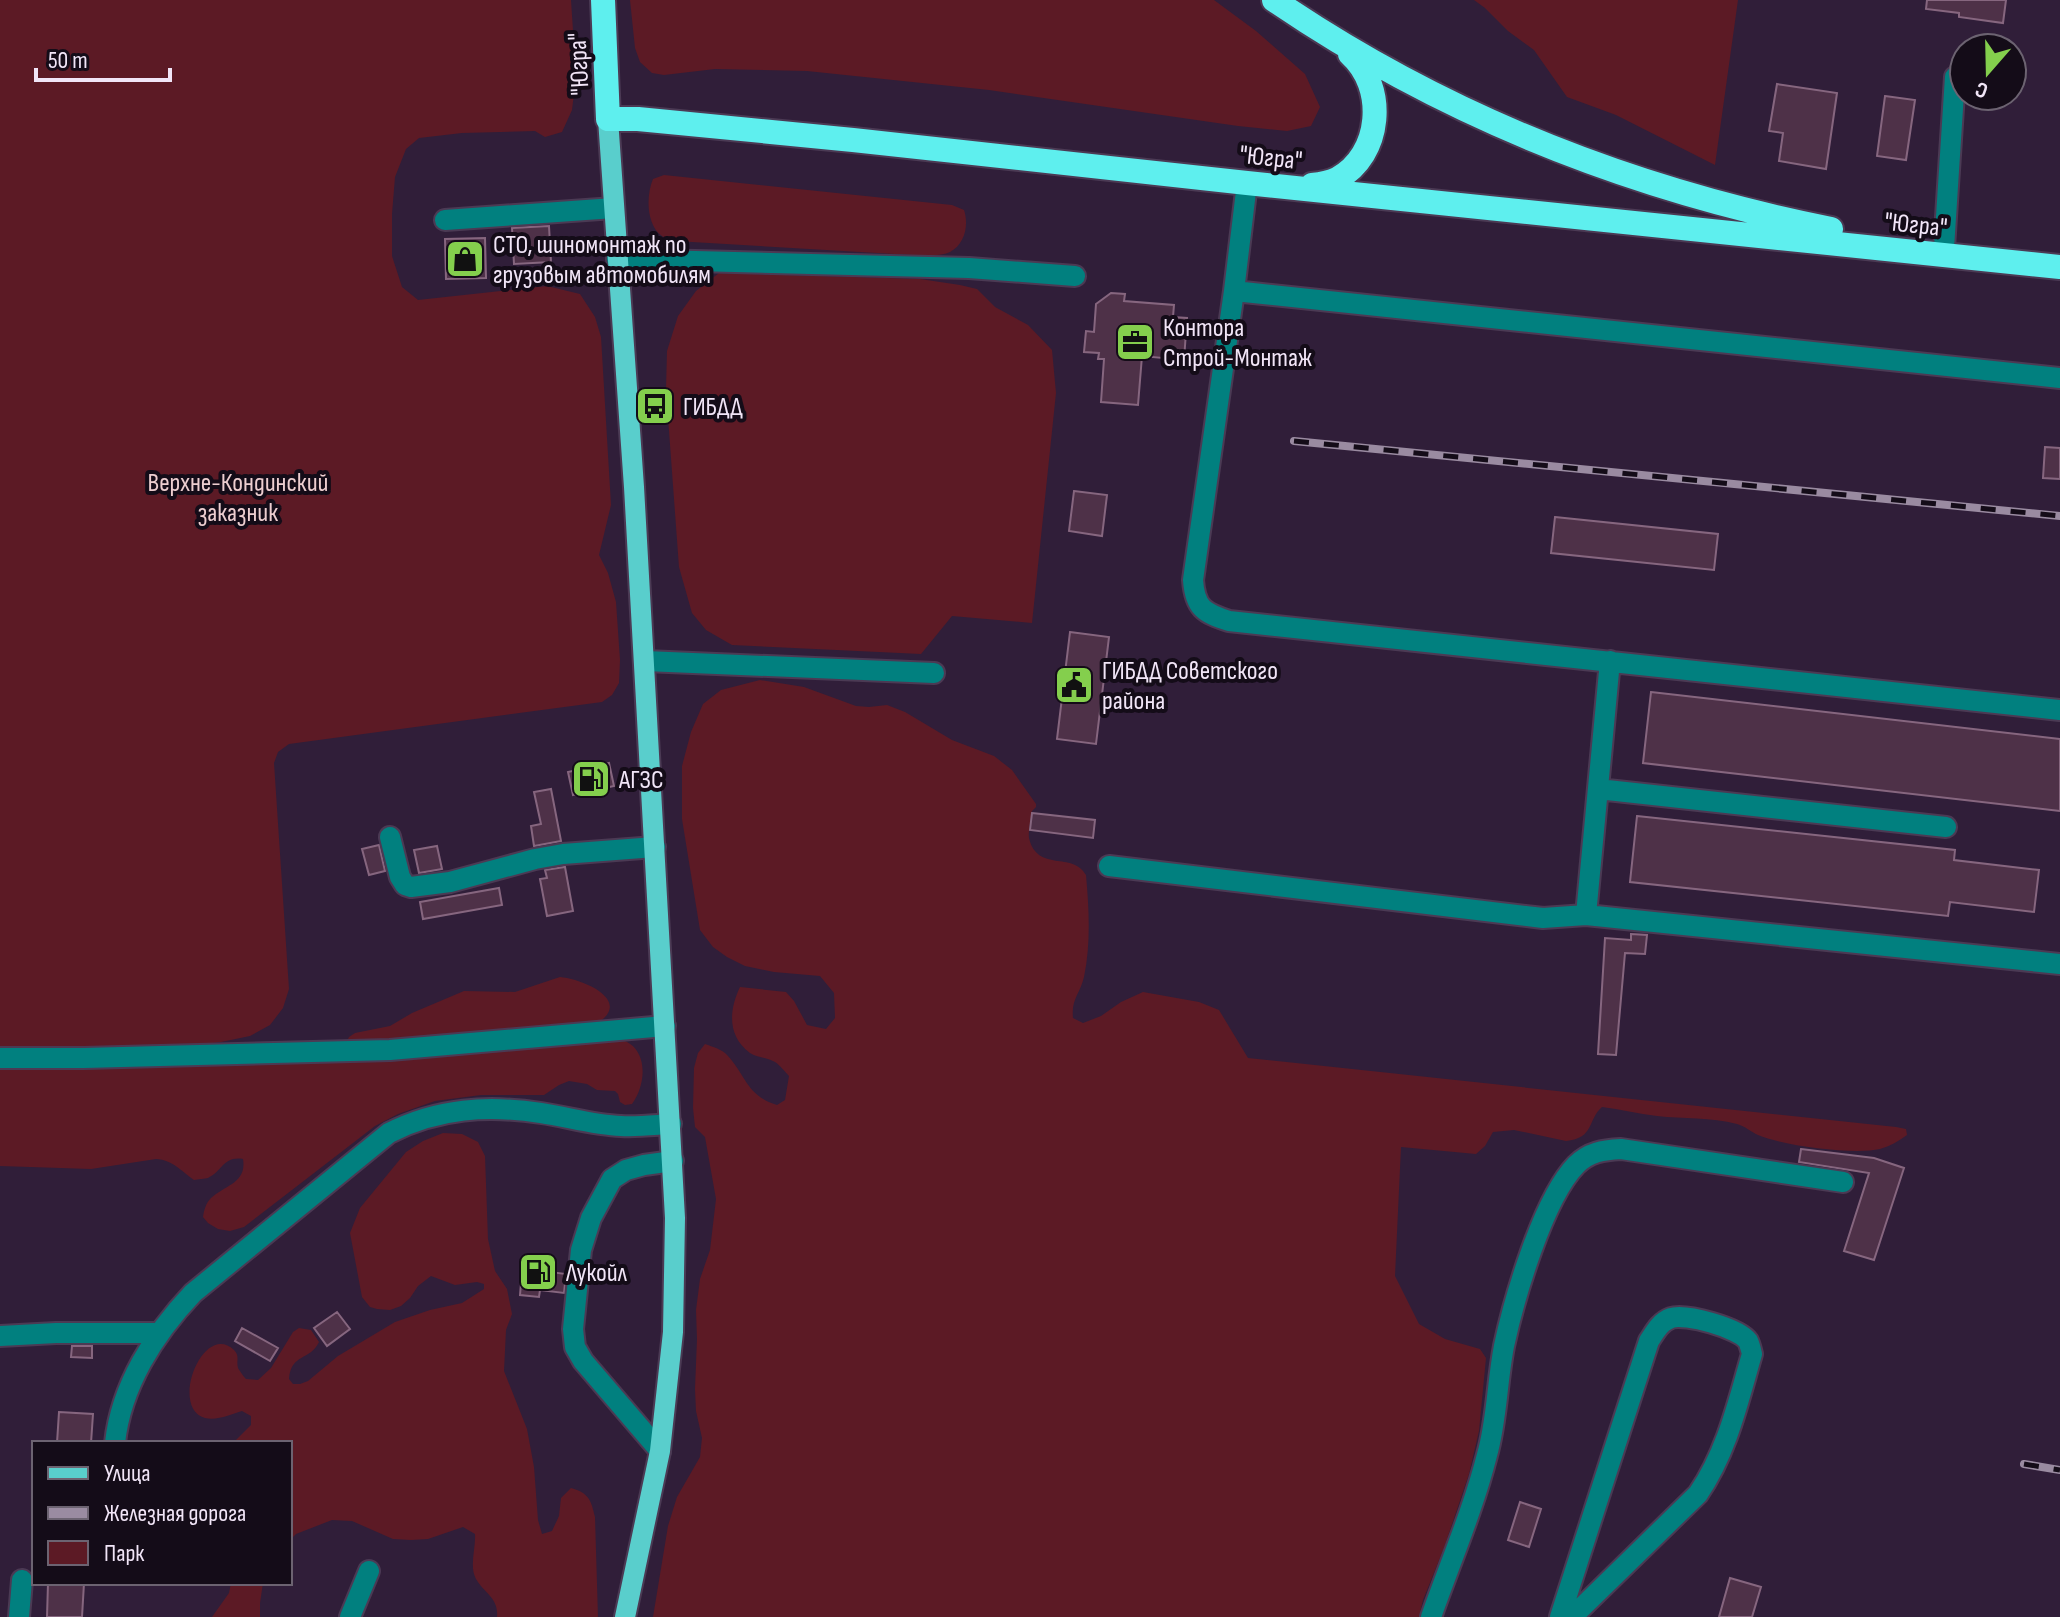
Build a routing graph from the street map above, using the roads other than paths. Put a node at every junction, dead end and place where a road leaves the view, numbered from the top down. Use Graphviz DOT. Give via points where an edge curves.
graph roads {
  1 [pos="603,0"];
  2 [pos="1274,0"];
  3 [pos="1333,39"];
  4 [pos="1953,112"];
  5 [pos="608,119"];
  6 [pos="1247,183"];
  7 [pos="1286,187"];
  8 [pos="614,208"];
  9 [pos="445,220"];
  10 [pos="1944,248"];
  11 [pos="617,259"];
  12 [pos="2053,266"];
  13 [pos="1075,276"];
  14 [pos="1234,291"];
  15 [pos="2060,378"];
  16 [pos="645,661"];
  17 [pos="1610,661"];
  18 [pos="934,673"];
  19 [pos="2060,710"];
  20 [pos="1598,789"];
  21 [pos="1946,827"];
  22 [pos="390,837"];
  23 [pos="655,847"];
  24 [pos="1109,866"];
  25 [pos="1586,915"];
  26 [pos="2060,964"];
  27 [pos="665,1026"];
  28 [pos="0,1058"];
  29 [pos="671,1124"];
  30 [pos="673,1161"];
  31 [pos="1843,1182"];
  32 [pos="159,1333"];
  33 [pos="0,1336"];
  34 [pos="115,1441"];
  35 [pos="660,1451"];
  36 [pos="369,1571"];
  37 [pos="22,1580"];
  38 [pos="19,1617"];
  39 [pos="350,1617"];
  40 [pos="625,1617"];
  41 [pos="1431,1617"];
  42 [pos="1560,1617"];
  43 [pos="1572,1617"];
  1 -- 5 [label="highway, \"Югра\""];
  2 -- 3 [label="highway, \"Югра\""];
  3 -- 7 [label="highway" via="1355,59 1369,84 1375,111 1371,139 1356,164 1338,178"];
  3 -- 10 [label="highway, \"Югра\"" via="1492,124 1623,175 1775,218"];
  4 -- 10 [label="lane"];
  5 -- 6 [label="highway, \"Югра\""];
  5 -- 8 [label="main road"];
  6 -- 7 [label="highway, \"Югра\""];
  6 -- 14 [label="lane"];
  7 -- 12 [label="highway, \"Югра\""];
  8 -- 9 [label="lane"];
  8 -- 11 [label="main road"];
  10 -- 12 [label="highway, \"Югра\""];
  11 -- 13 [label="lane" via="969,268"];
  11 -- 16 [label="main road"];
  14 -- 15 [label="lane"];
  14 -- 17 [label="lane" via="1193,580 1201,608 1229,621"];
  16 -- 18 [label="lane"];
  16 -- 23 [label="main road"];
  17 -- 19 [label="lane"];
  17 -- 20 [label="lane"];
  20 -- 21 [label="lane"];
  20 -- 25 [label="lane"];
  22 -- 23 [label="lane" via="400,877 411,887 563,854"];
  23 -- 27 [label="main road"];
  24 -- 25 [label="lane" via="1543,918"];
  25 -- 26 [label="lane"];
  27 -- 28 [label="lane" via="390,1050"];
  27 -- 29 [label="main road"];
  29 -- 30 [label="main road"];
  29 -- 32 [label="lane" via="623,1127 506,1109 464,1110 410,1122 389,1133 193,1293"];
  30 -- 35 [label="main road" via="673,1332"];
  30 -- 35 [label="lane" via="626,1170 603,1193 581,1250 573,1329 583,1361"];
  31 -- 41 [label="lane" via="1621,1149 1589,1155 1575,1166 1552,1203 1526,1268 1504,1347 1480,1481"];
  32 -- 33 [label="lane"];
  32 -- 34 [label="lane" via="123,1402"];
  35 -- 40 [label="main road"];
  36 -- 39 [label="lane"];
  37 -- 38 [label="lane"];
  42 -- 43 [label="lane" via="1649,1341 1673,1317 1735,1331 1748,1341 1752,1354 1711,1475 1698,1494"];
}
